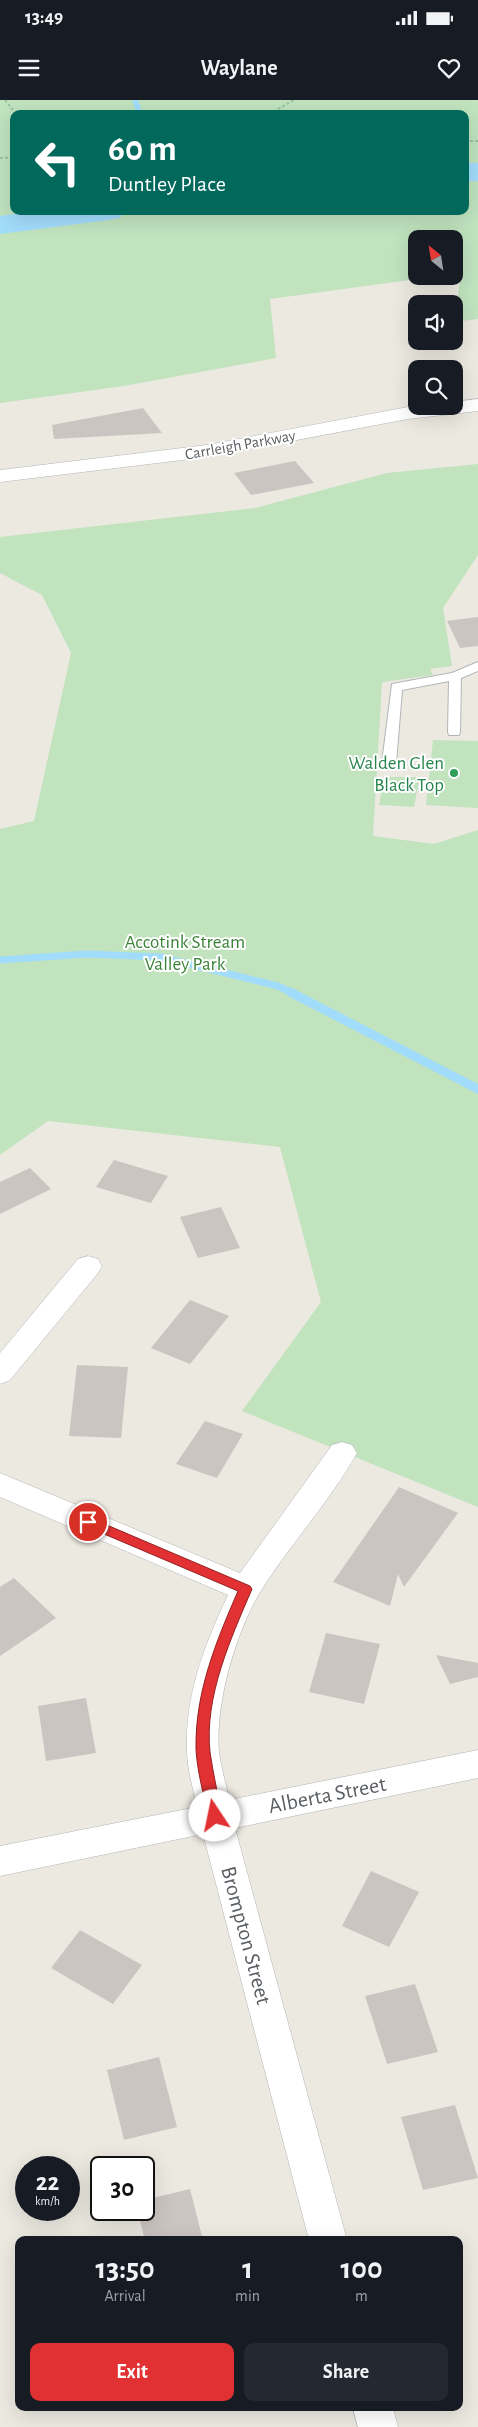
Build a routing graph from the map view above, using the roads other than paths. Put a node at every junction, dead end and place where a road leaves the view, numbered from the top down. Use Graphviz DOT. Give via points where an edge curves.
graph roads {
  1 [pos="478,405"];
  2 [pos="0,476"];
  3 [pos="478,666"];
  4 [pos="455,676"];
  5 [pos="454,732"];
  6 [pos="389,762"];
  7 [pos="88,1266"];
  8 [pos="0,1373"];
  9 [pos="342,1453"];
  10 [pos="0,1484"];
  11 [pos="246,1589"];
  12 [pos="478,1764"];
  13 [pos="215,1816"];
  14 [pos="0,1861"];
  15 [pos="327,2236"];
  16 [pos="374,2411"];
  17 [pos="378,2427"];
  1 -- 2 [label="street, Carrleigh Parkway" via="408,413 197,452"];
  3 -- 4 [label="lane"];
  4 -- 5 [label="lane"];
  4 -- 6 [label="lane" via="396,687"];
  7 -- 8 [label="street"];
  9 -- 11 [label="street, Brompton Street"];
  10 -- 11 [label="street"];
  11 -- 13 [label="street, Brompton Street" via="213,1670 204,1720 203,1751"];
  12 -- 13 [label="street, Alberta Street"];
  13 -- 14 [label="street, Alberta Street"];
  13 -- 15 [label="street, Brompton Street"];
  16 -- 17 [label="street"];
}
